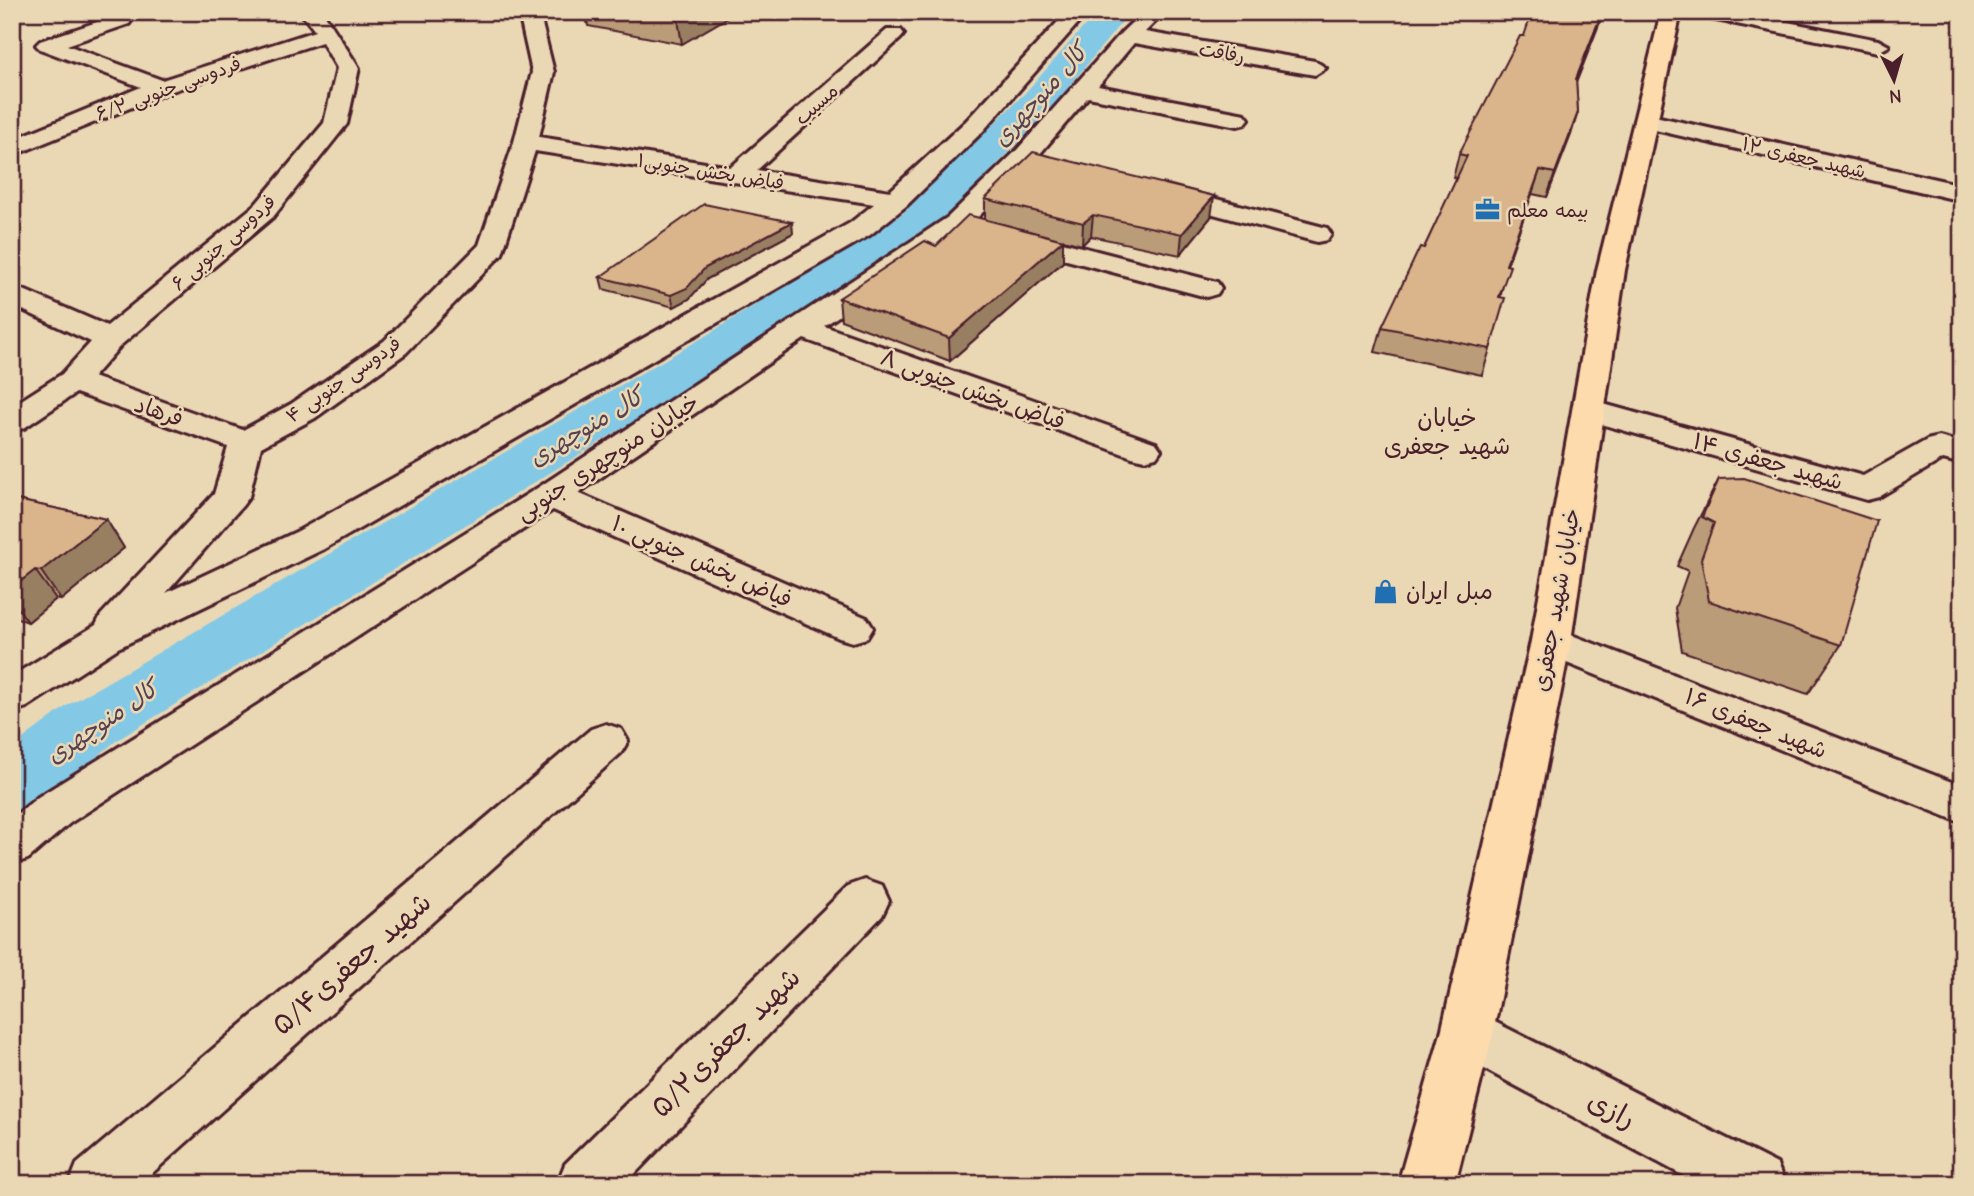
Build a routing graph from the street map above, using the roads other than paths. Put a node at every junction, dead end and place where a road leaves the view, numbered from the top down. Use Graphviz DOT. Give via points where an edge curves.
graph roads {
  1 [pos="310,12"];
  2 [pos="523,12"];
  3 [pos="1078,12"];
  4 [pos="1156,12"];
  5 [pos="1671,12"];
  6 [pos="1706,12"];
  7 [pos="122,20"];
  8 [pos="327,34"];
  9 [pos="894,34"];
  10 [pos="1129,36"];
  11 [pos="1878,46"];
  12 [pos="1315,68"];
  13 [pos="161,87"];
  14 [pos="1085,90"];
  15 [pos="1237,119"];
  16 [pos="1646,121"];
  17 [pos="526,142"];
  18 [pos="12,149"];
  19 [pos="738,174"];
  20 [pos="1144,188"];
  21 [pos="1962,193"];
  22 [pos="897,200"];
  23 [pos="957,223"];
  24 [pos="1317,234"];
  25 [pos="1207,288"];
  26 [pos="12,294"];
  27 [pos="802,328"];
  28 [pos="110,340"];
  29 [pos="73,381"];
  30 [pos="1589,410"];
  31 [pos="12,421"];
  32 [pos="246,442"];
  33 [pos="1144,450"];
  34 [pos="1950,451"];
  35 [pos="551,495"];
  36 [pos="853,628"];
  37 [pos="104,638"];
  38 [pos="1551,641"];
  39 [pos="12,696"];
  40 [pos="606,741"];
  41 [pos="1962,805"];
  42 [pos="12,845"];
  43 [pos="865,901"];
  44 [pos="1467,1034"];
  45 [pos="97,1184"];
  46 [pos="585,1184"];
  47 [pos="1426,1184"];
  48 [pos="1757,1184"];
  1 -- 8 [label="street, فردوسی جنوبی ۶"];
  2 -- 17 [label="street, فردوسی جنوبی ۴" via="531,20 543,72"];
  3 -- 22 [label="street" via="1012,88"];
  4 -- 10 [label="street, خیابان منوچهری جنوبی"];
  5 -- 16 [label="main road, خیابان شهید جعفری"];
  6 -- 11 [label="street"];
  7 -- 13 [label="street" via="47,45"];
  8 -- 13 [label="street, فردوسی جنوبی ۶/۲"];
  8 -- 28 [label="street, فردوسی جنوبی ۶" via="348,68 335,124 264,211"];
  9 -- 19 [label="street, مسیب"];
  10 -- 12 [label="street, رفاقت"];
  10 -- 14 [label="street, خیابان منوچهری جنوبی"];
  13 -- 18 [label="street, فردوسی جنوبی ۶/۲"];
  14 -- 15 [label="street"];
  14 -- 23 [label="street, خیابان منوچهری جنوبی" via="1038,160"];
  16 -- 21 [label="street, شهید جعفری ۱۲"];
  16 -- 30 [label="main road, خیابان شهید جعفری" via="1611,270"];
  17 -- 19 [label="street, فیاض بخش جنوبی۱"];
  17 -- 32 [label="street, فردوسی جنوبی ۴" via="492,248 395,347 303,411"];
  19 -- 22 [label="street, فیاض بخش جنوبی۱"];
  20 -- 24 [label="street"];
  22 -- 37 [label="street" via="860,229 311,540"];
  23 -- 25 [label="street"];
  23 -- 27 [label="street, خیابان منوچهری جنوبی"];
  26 -- 28 [label="street"];
  27 -- 33 [label="street, فیاض بخش جنوبی ۸"];
  27 -- 35 [label="street, خیابان منوچهری جنوبی"];
  28 -- 29 [label="street, فردوسی جنوبی ۶"];
  29 -- 31 [label="street, فردوسی جنوبی ۶"];
  29 -- 32 [label="street, فرهاد"];
  30 -- 34 [label="street, شهید جعفری ۱۴" via="1867,489"];
  30 -- 38 [label="main road, خیابان شهید جعفری"];
  32 -- 37 [label="street" via="231,497"];
  35 -- 36 [label="street, فیاض بخش جنوبی ۱۰"];
  35 -- 42 [label="street, خیابان منوچهری جنوبی" via="54,810"];
  37 -- 39 [label="street"];
  38 -- 41 [label="street, شهید جعفری ۱۶"];
  38 -- 44 [label="main road, خیابان شهید جعفری"];
  40 -- 45 [label="street, شهید جعفری۵/۴"];
  43 -- 46 [label="street, شهید جعفری۵/۲"];
  44 -- 47 [label="main road, خیابان شهید جعفری"];
  44 -- 48 [label="street, رازی"];
}
